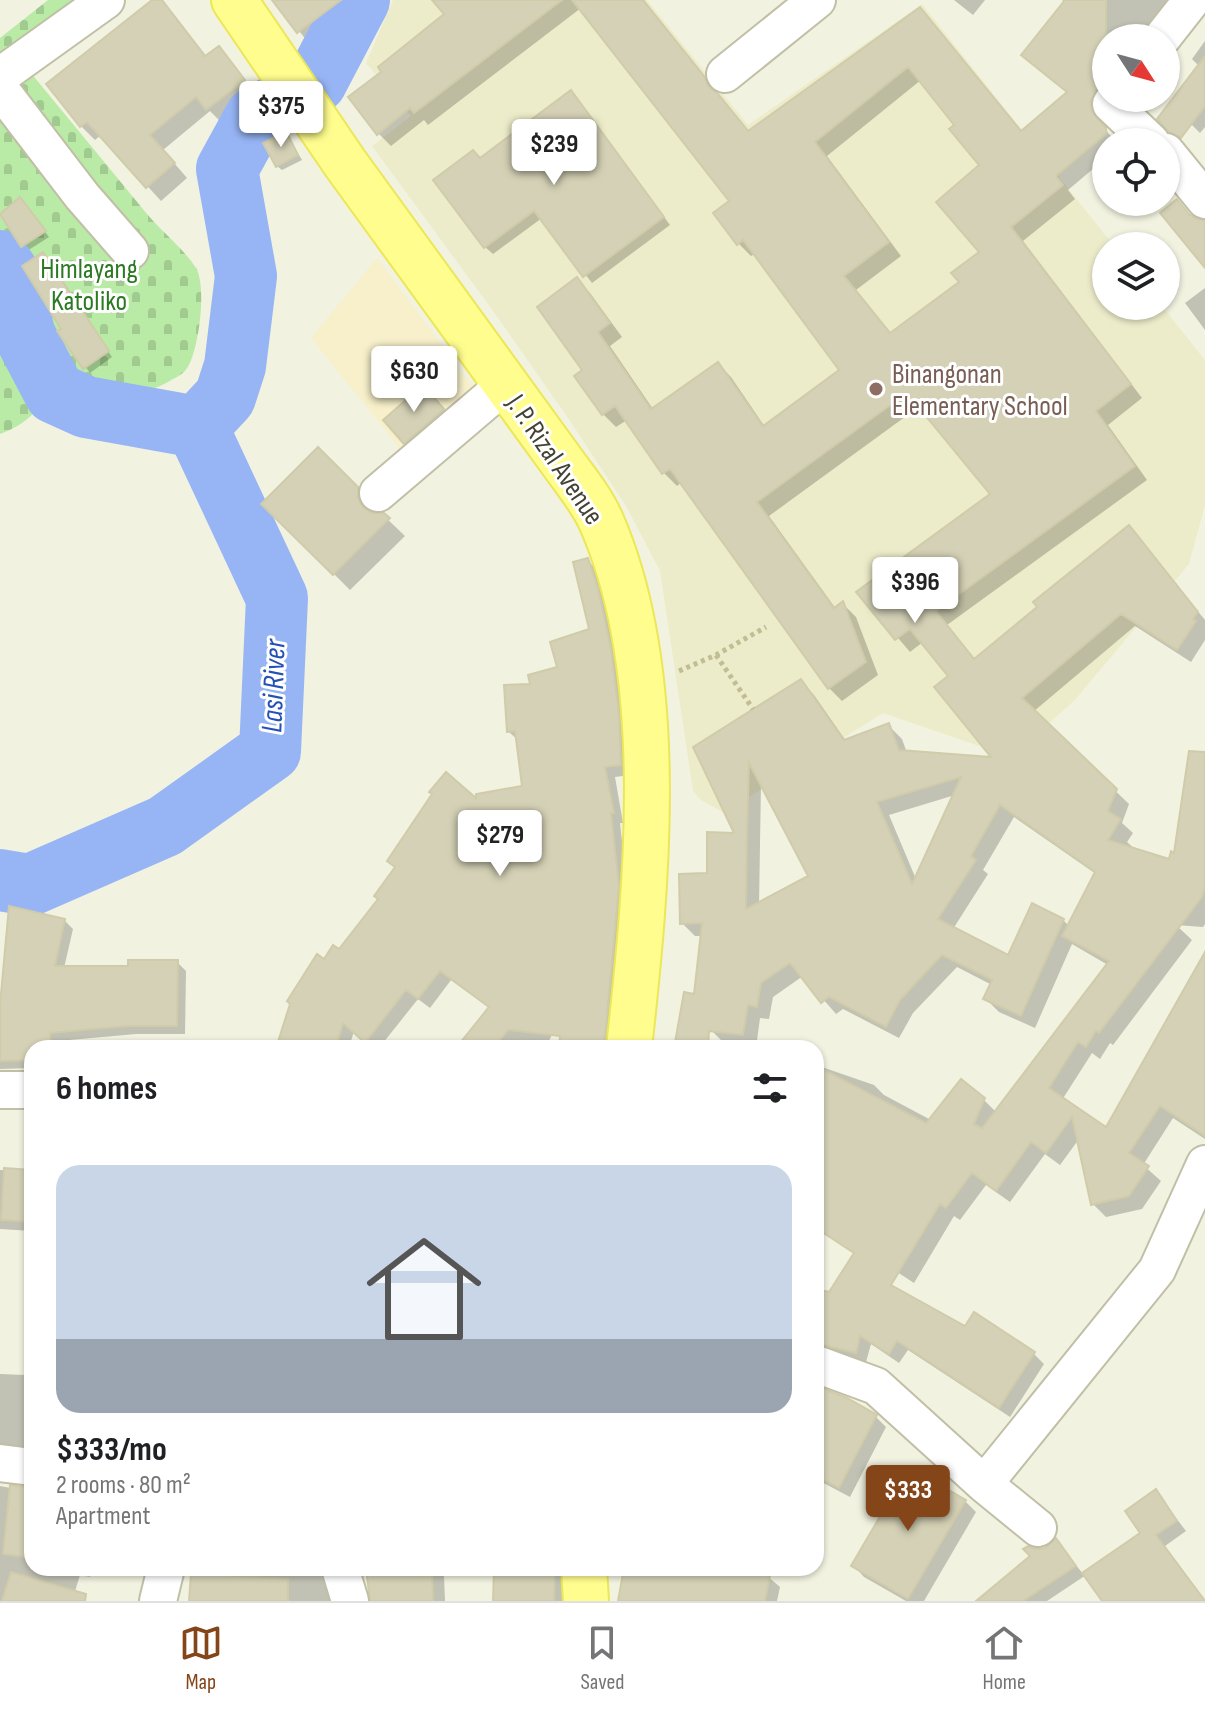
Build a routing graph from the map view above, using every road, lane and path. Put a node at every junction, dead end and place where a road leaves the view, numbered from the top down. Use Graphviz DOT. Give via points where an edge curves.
graph roads {
  1 [pos="106,0"];
  2 [pos="234,0"];
  3 [pos="1192,0"];
  4 [pos="804,4"];
  5 [pos="1173,24"];
  6 [pos="725,74"];
  7 [pos="0,76"];
  8 [pos="0,89"];
  9 [pos="1119,112"];
  10 [pos="1136,128"];
  11 [pos="1180,169"];
  12 [pos="1205,200"];
  13 [pos="130,251"];
  14 [pos="506,384"];
  15 [pos="378,493"];
  16 [pos="766,627"];
  17 [pos="716,655"];
  18 [pos="679,671"];
  19 [pos="753,709"];
  20 [pos="630,1040"];
  21 [pos="0,1090"];
  22 [pos="24,1090"];
  23 [pos="1205,1164"];
  24 [pos="824,1367"];
  25 [pos="0,1463"];
  26 [pos="24,1466"];
  27 [pos="984,1484"];
  28 [pos="1038,1528"];
  29 [pos="164,1576"];
  30 [pos="342,1576"];
  31 [pos="584,1576"];
  32 [pos="158,1601"];
  33 [pos="350,1601"];
  34 [pos="586,1601"];
  1 -- 7 [label="street"];
  2 -- 14 [label="main road, J. P. Rizal Avenue"];
  3 -- 5 [label="street"];
  4 -- 6 [label="street"];
  8 -- 13 [label="street"];
  9 -- 10 [label="street"];
  11 -- 12 [label="street"];
  14 -- 15 [label="street"];
  14 -- 20 [label="main road, J. P. Rizal Avenue" via="600,519 627,592 648,772"];
  16 -- 17 [label="path"];
  17 -- 18 [label="path"];
  17 -- 19 [label="path"];
  21 -- 22 [label="street"];
  23 -- 27 [label="street" via="1157,1270"];
  24 -- 27 [label="street" via="876,1386"];
  25 -- 26 [label="street"];
  27 -- 28 [label="street"];
  29 -- 32 [label="street"];
  30 -- 33 [label="street"];
  31 -- 34 [label="main road"];
}
